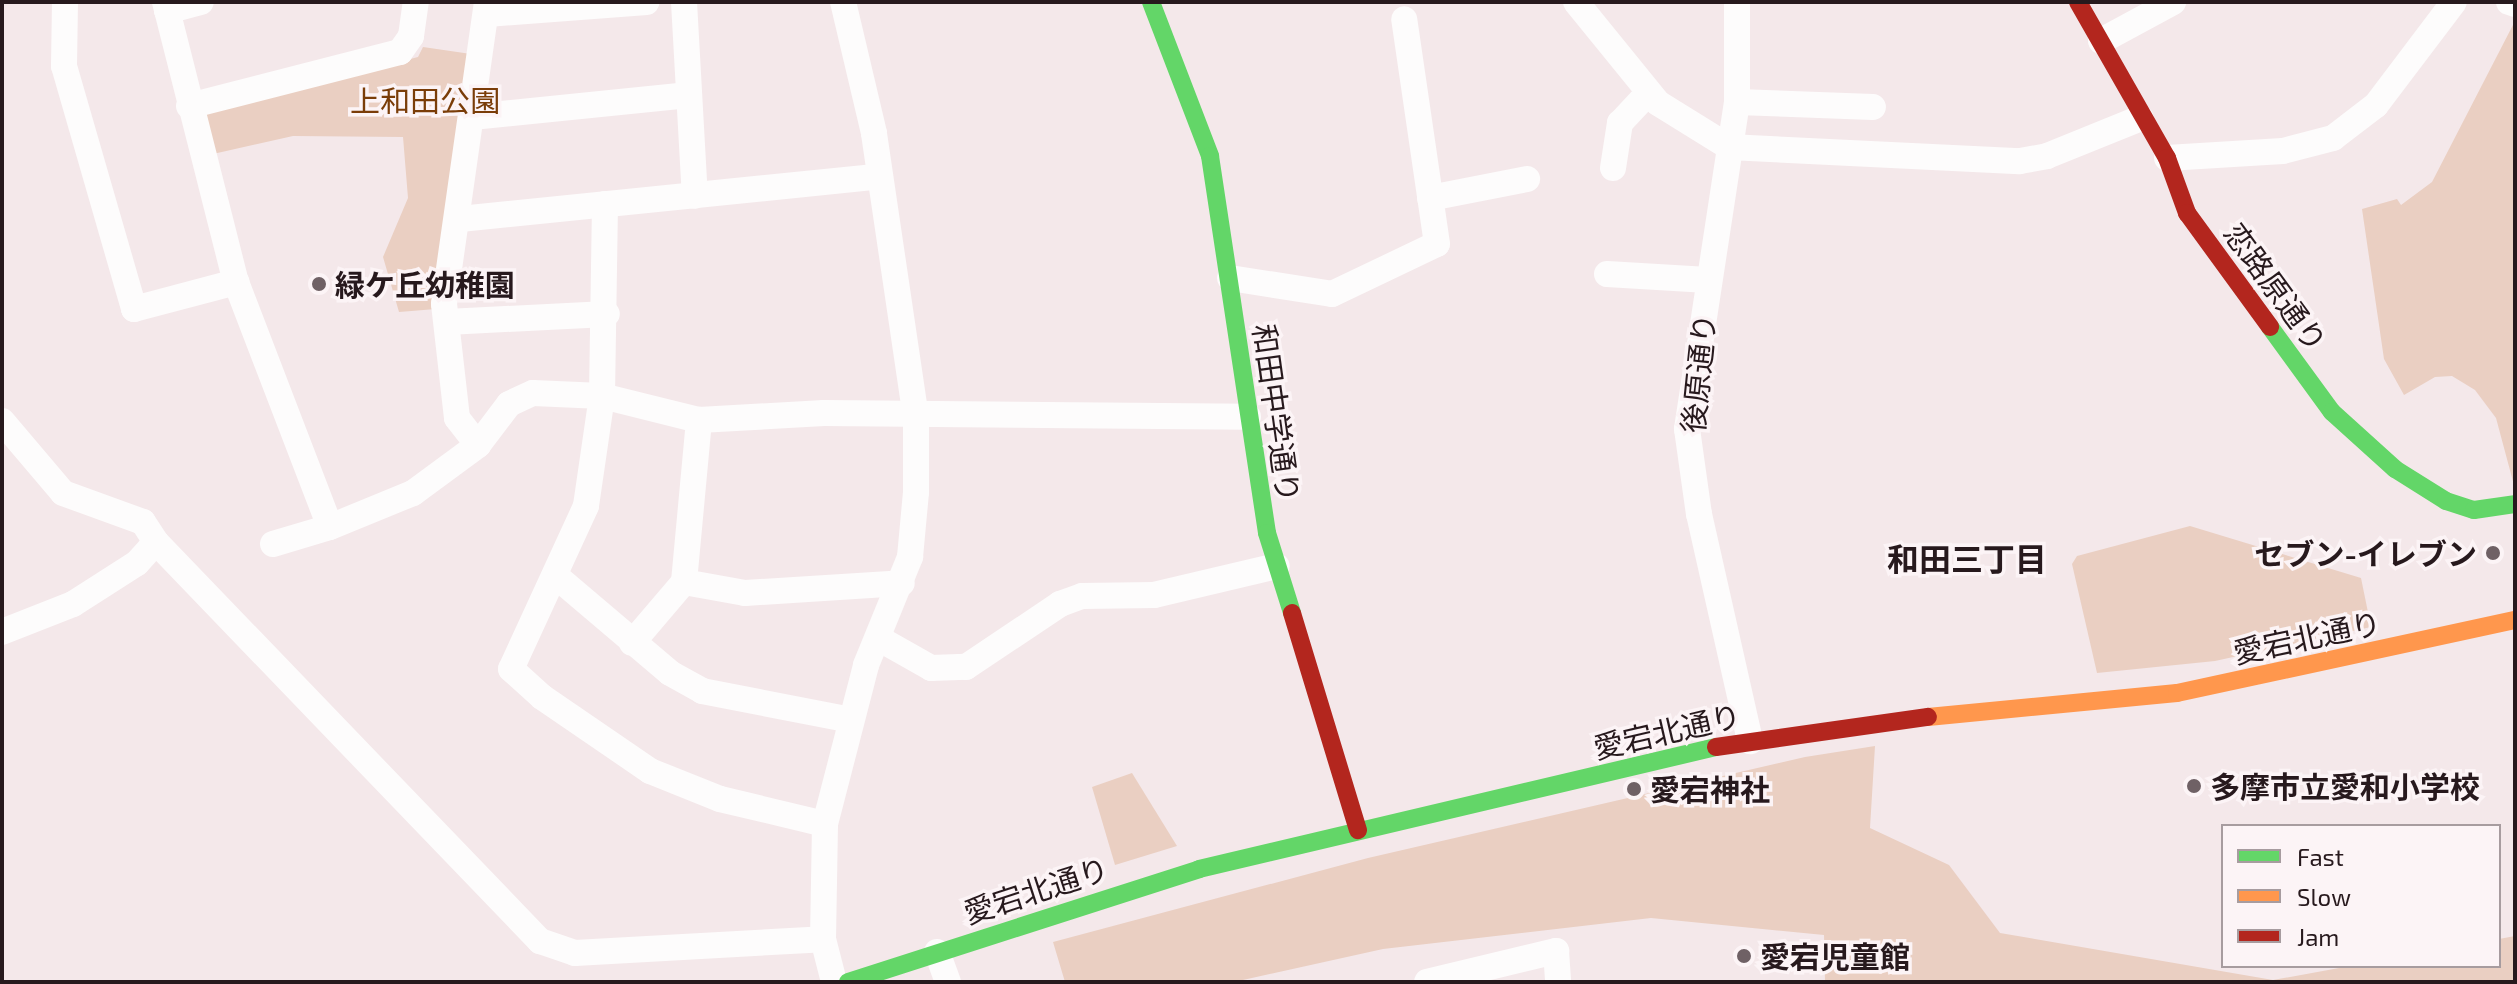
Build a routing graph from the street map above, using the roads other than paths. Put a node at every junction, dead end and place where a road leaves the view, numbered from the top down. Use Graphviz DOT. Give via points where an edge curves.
graph roads {
  1 [pos="65,2"];
  2 [pos="201,2"];
  3 [pos="416,2"];
  4 [pos="647,2"];
  5 [pos="684,2"];
  6 [pos="843,2"];
  7 [pos="1151,2"];
  8 [pos="1576,2"];
  9 [pos="1737,2"];
  10 [pos="2078,2"];
  11 [pos="2173,2"];
  12 [pos="2454,2"];
  13 [pos="2509,2"];
  14 [pos="2515,4"];
  15 [pos="166,6"];
  16 [pos="487,8"];
  17 [pos="1404,19"];
  18 [pos="2101,41"];
  19 [pos="1648,93"];
  20 [pos="689,95"];
  21 [pos="1737,102"];
  22 [pos="189,106"];
  23 [pos="1873,107"];
  24 [pos="472,117"];
  25 [pos="2141,118"];
  26 [pos="1729,147"];
  27 [pos="2167,158"];
  28 [pos="1613,168"];
  29 [pos="880,176"];
  30 [pos="1527,179"];
  31 [pos="695,196"];
  32 [pos="1430,198"];
  33 [pos="605,204"];
  34 [pos="460,219"];
  35 [pos="1607,274"];
  36 [pos="1230,278"];
  37 [pos="1708,280"];
  38 [pos="236,282"];
  39 [pos="607,314"];
  40 [pos="447,322"];
  41 [pos="602,396"];
  42 [pos="1248,417"];
  43 [pos="916,418"];
  44 [pos="699,420"];
  45 [pos="2,421"];
  46 [pos="478,445"];
  47 [pos="2515,504"];
  48 [pos="330,527"];
  49 [pos="156,542"];
  50 [pos="273,544"];
  51 [pos="1277,566"];
  52 [pos="557,577"];
  53 [pos="684,582"];
  54 [pos="902,583"];
  55 [pos="2515,620"];
  56 [pos="2,632"];
  57 [pos="878,638"];
  58 [pos="632,643"];
  59 [pos="851,720"];
  60 [pos="1750,741"];
  61 [pos="825,824"];
  62 [pos="1358,830"];
  63 [pos="823,939"];
  64 [pos="937,952"];
  65 [pos="834,982"];
  66 [pos="848,982"];
  67 [pos="948,982"];
  68 [pos="1427,982"];
  69 [pos="1558,982"];
  1 -- 38 [label="street" via="64,66 134,309"];
  2 -- 15 [label="street"];
  3 -- 22 [label="street" via="411,36 400,52"];
  4 -- 16 [label="street"];
  5 -- 20 [label="street"];
  6 -- 29 [label="street"];
  7 -- 36 [label="street, 和田中学通り" via="1201,122"];
  8 -- 19 [label="street"];
  9 -- 21 [label="street, 後原通り"];
  10 -- 18 [label="street, 恋路原通り"];
  11 -- 18 [label="street"];
  12 -- 27 [label="street" via="2376,105 2333,138 2283,151"];
  13 -- 14 [label="street"];
  15 -- 22 [label="street"];
  16 -- 24 [label="street"];
  17 -- 32 [label="street"];
  18 -- 25 [label="street, 恋路原通り"];
  19 -- 26 [label="street"];
  19 -- 28 [label="street" via="1620,123"];
  20 -- 24 [label="street"];
  20 -- 31 [label="street"];
  21 -- 23 [label="street"];
  21 -- 26 [label="street, 後原通り"];
  22 -- 38 [label="street"];
  24 -- 34 [label="street"];
  25 -- 26 [label="street" via="2047,156 2020,161"];
  25 -- 27 [label="street, 恋路原通り"];
  26 -- 37 [label="street, 後原通り"];
  27 -- 47 [label="street, 恋路原通り" via="2187,213 2332,412 2395,469 2446,501 2474,510"];
  29 -- 31 [label="street"];
  29 -- 43 [label="street"];
  30 -- 32 [label="street"];
  31 -- 33 [label="street"];
  32 -- 36 [label="street" via="1437,244 1332,294"];
  33 -- 34 [label="street"];
  33 -- 39 [label="street"];
  34 -- 40 [label="street" via="444,304"];
  35 -- 37 [label="street"];
  36 -- 42 [label="street, 和田中学通り"];
  37 -- 60 [label="street, 後原通り" via="1687,429 1699,514"];
  38 -- 48 [label="street"];
  39 -- 40 [label="street"];
  39 -- 41 [label="street"];
  40 -- 46 [label="street" via="457,418"];
  41 -- 44 [label="street"];
  41 -- 46 [label="street" via="533,393 509,404"];
  41 -- 52 [label="street" via="586,506"];
  42 -- 43 [label="street"];
  42 -- 51 [label="street, 和田中学通り"];
  43 -- 44 [label="street" via="824,413"];
  43 -- 54 [label="street" via="915,505"];
  44 -- 53 [label="street"];
  45 -- 49 [label="street" via="63,493 143,522"];
  46 -- 48 [label="street" via="413,493"];
  48 -- 50 [label="street"];
  49 -- 56 [label="street" via="137,563 73,604"];
  49 -- 63 [label="street" via="540,941 575,953"];
  51 -- 57 [label="street" via="1154,595 1082,596 1060,604 966,667 931,668"];
  51 -- 62 [label="street, 和田中学通り"];
  52 -- 58 [label="street"];
  52 -- 61 [label="street" via="511,669 542,697 650,771 720,799"];
  53 -- 54 [label="street" via="745,593"];
  53 -- 58 [label="street"];
  54 -- 57 [label="street"];
  55 -- 60 [label="street, 愛宕北通り" via="2177,693 1874,722"];
  57 -- 59 [label="street"];
  58 -- 59 [label="street" via="702,691"];
  59 -- 61 [label="street"];
  60 -- 62 [label="street, 愛宕北通り"];
  61 -- 63 [label="street"];
  62 -- 64 [label="street, 愛宕北通り" via="1135,887"];
  63 -- 65 [label="street"];
  64 -- 66 [label="street, 愛宕北通り"];
  64 -- 67 [label="street"];
  68 -- 69 [label="street" via="1556,951"];
}
